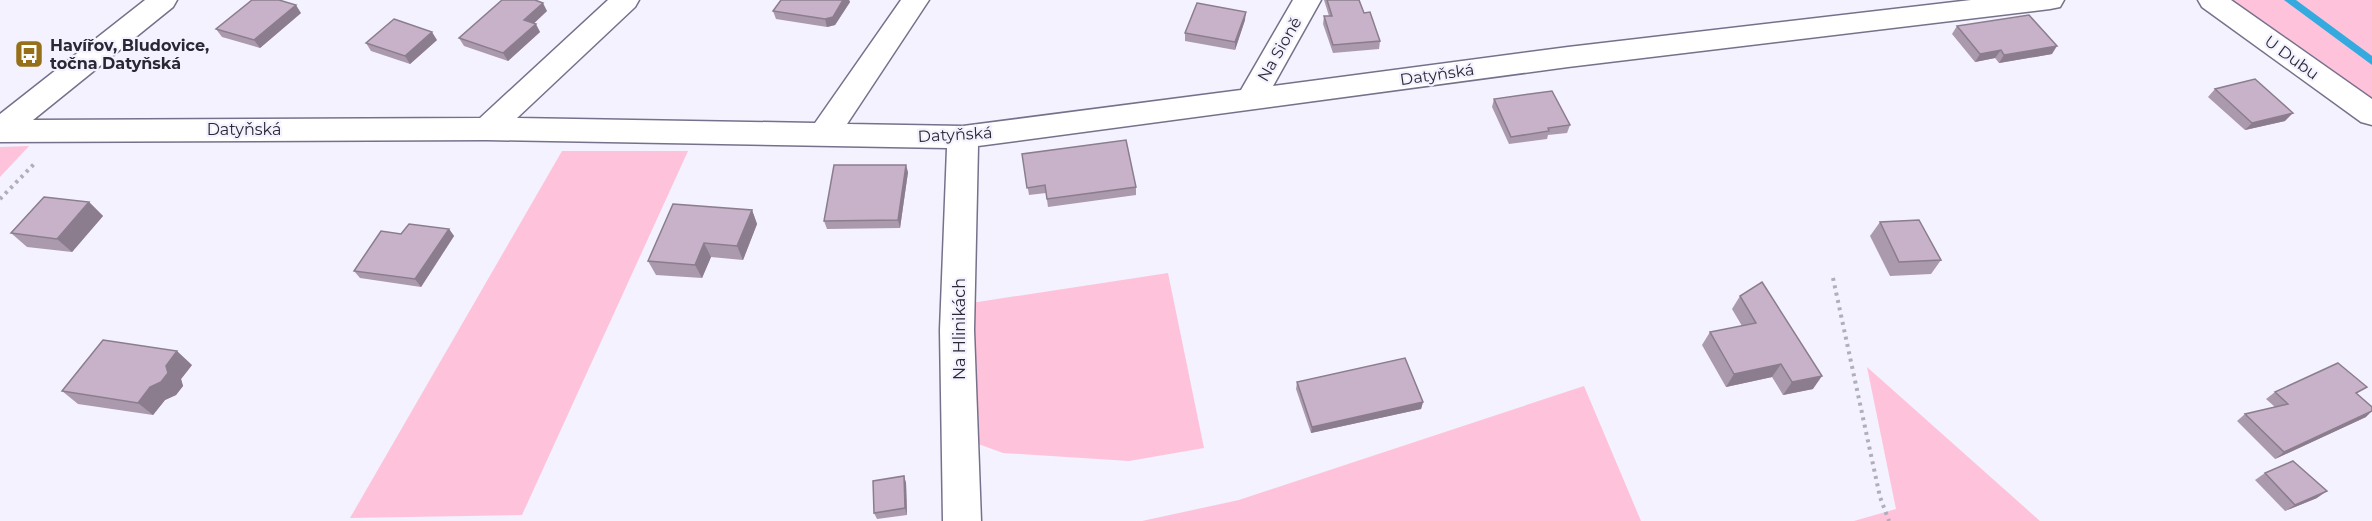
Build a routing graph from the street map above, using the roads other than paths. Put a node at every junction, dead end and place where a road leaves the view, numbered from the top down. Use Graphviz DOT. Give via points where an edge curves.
graph roads {
  1 [pos="163,0"];
  2 [pos="626,0"];
  3 [pos="915,0"];
  4 [pos="1307,0"];
  5 [pos="2050,0"];
  6 [pos="2212,0"];
  7 [pos="1250,99"];
  8 [pos="2372,114"];
  9 [pos="487,129"];
  10 [pos="0,130"];
  11 [pos="824,136"];
  12 [pos="963,137"];
  13 [pos="962,521"];
  1 -- 10 [label="street"];
  2 -- 9 [label="street"];
  3 -- 11 [label="street"];
  4 -- 7 [label="street, Na Sioně"];
  5 -- 7 [label="street, Datyňská"];
  6 -- 8 [label="street, U Dubu"];
  7 -- 12 [label="street, Datyňská"];
  9 -- 10 [label="street, Datyňská"];
  9 -- 11 [label="street, Datyňská"];
  11 -- 12 [label="street, Datyňská"];
  12 -- 13 [label="street, Na Hlinikách" via="957,330"];
}
